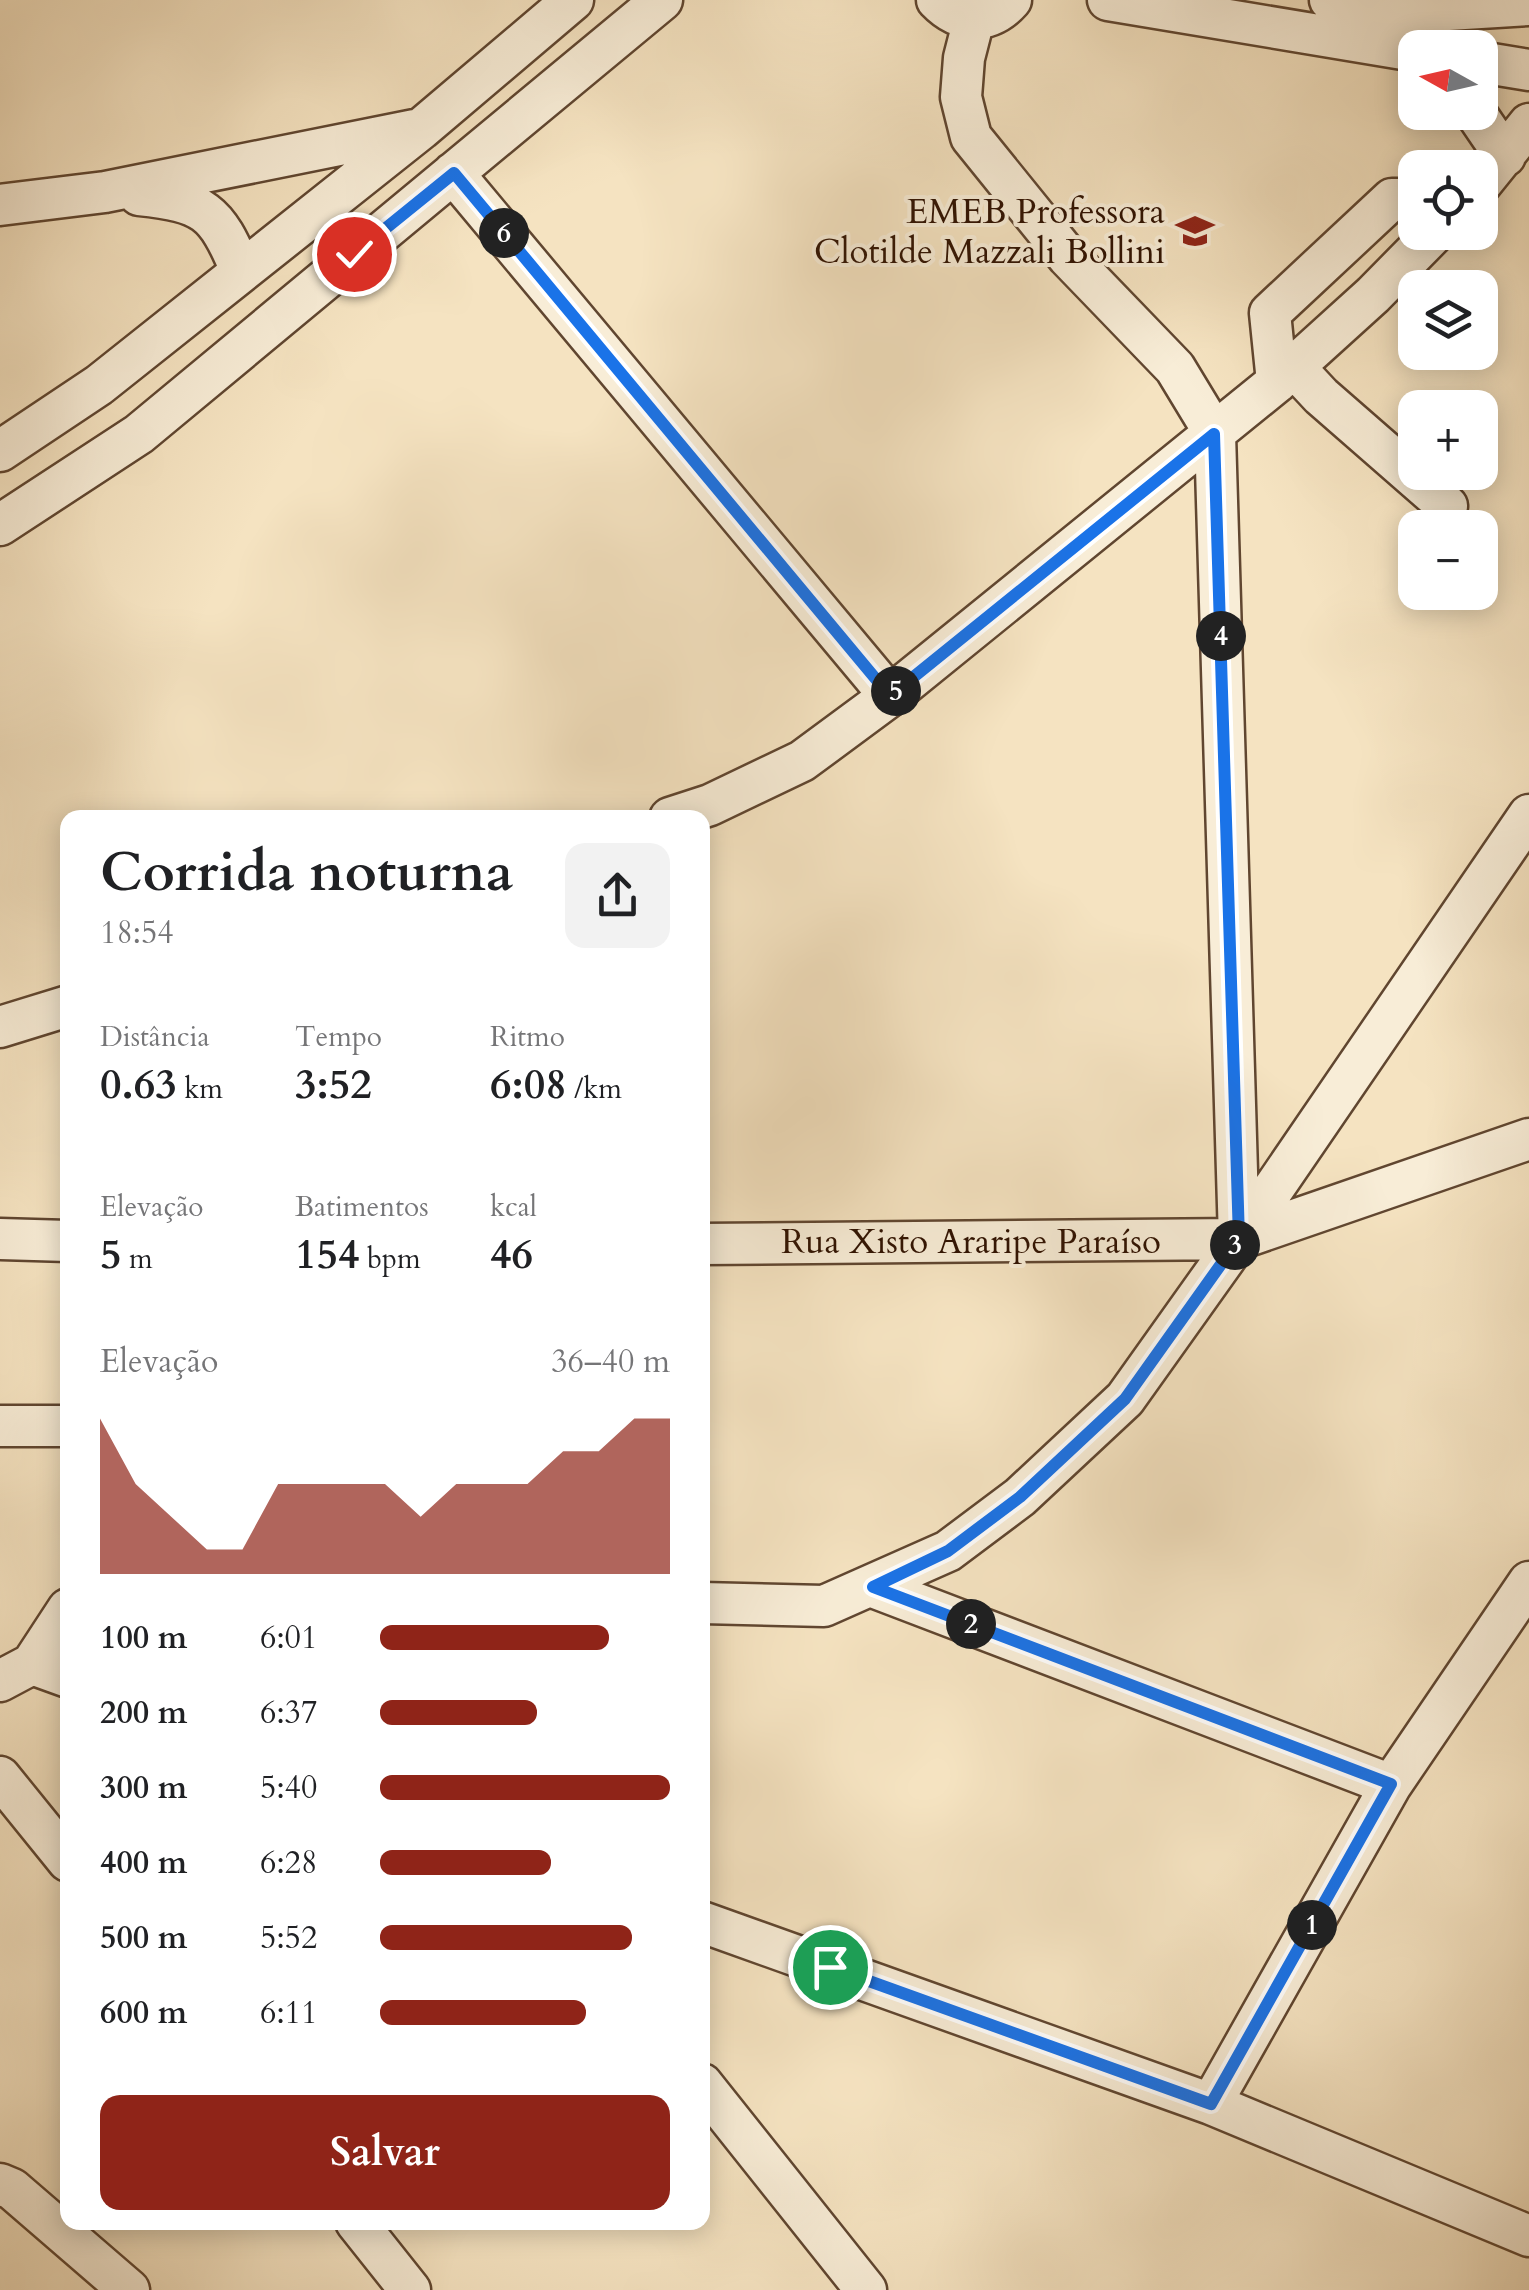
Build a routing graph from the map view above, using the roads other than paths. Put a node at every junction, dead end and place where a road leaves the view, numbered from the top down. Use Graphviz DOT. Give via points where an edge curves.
graph roads {
  1 [pos="574,0"];
  2 [pos="662,0"];
  3 [pos="937,0"];
  4 [pos="1011,0"];
  5 [pos="1095,0"];
  6 [pos="1108,0"];
  7 [pos="1330,0"];
  8 [pos="1529,5"];
  9 [pos="974,19"];
  10 [pos="1398,49"];
  11 [pos="1398,51"];
  12 [pos="1498,65"];
  13 [pos="1529,70"];
  14 [pos="1529,124"];
  15 [pos="421,129"];
  16 [pos="1498,163"];
  17 [pos="454,173"];
  18 [pos="105,192"];
  19 [pos="1398,198"];
  20 [pos="0,206"];
  21 [pos="1418,250"];
  22 [pos="241,271"];
  23 [pos="1285,374"];
  24 [pos="99,385"];
  25 [pos="139,434"];
  26 [pos="1214,434"];
  27 [pos="0,451"];
  28 [pos="1447,506"];
  29 [pos="0,525"];
  30 [pos="890,696"];
  31 [pos="695,810"];
  32 [pos="1529,814"];
  33 [pos="60,1008"];
  34 [pos="0,1027"];
  35 [pos="1529,1139"];
  36 [pos="0,1239"];
  37 [pos="1239,1239"];
  38 [pos="60,1240"];
  39 [pos="710,1244"];
  40 [pos="0,1426"];
  41 [pos="60,1426"];
  42 [pos="1529,1582"];
  43 [pos="873,1587"];
  44 [pos="710,1603"];
  45 [pos="60,1624"];
  46 [pos="33,1674"];
  47 [pos="0,1777"];
  48 [pos="1391,1784"];
  49 [pos="60,1852"];
  50 [pos="710,1925"];
  51 [pos="710,2094"];
  52 [pos="1211,2104"];
  53 [pos="0,2184"];
  54 [pos="362,2230"];
  55 [pos="1529,2236"];
  56 [pos="129,2290"];
  57 [pos="410,2290"];
  58 [pos="866,2290"];
  1 -- 15 [label="street"];
  2 -- 17 [label="street"];
  3 -- 9 [label="street"];
  4 -- 9 [label="street"];
  5 -- 11 [label="street" via="1106,18 1332,62"];
  6 -- 10 [label="street"];
  7 -- 8 [label="street" via="1416,12"];
  9 -- 26 [label="street" via="960,98 971,138 1068,256 1174,368"];
  12 -- 13 [label="street"];
  14 -- 16 [label="street"];
  15 -- 18 [label="street"];
  15 -- 22 [label="street"];
  17 -- 25 [label="street"];
  17 -- 30 [label="street"];
  18 -- 20 [label="street"];
  18 -- 22 [label="street" via="199,207 224,230"];
  19 -- 23 [label="street" via="1270,313"];
  21 -- 23 [label="street"];
  22 -- 24 [label="street"];
  23 -- 26 [label="street"];
  23 -- 28 [label="street" via="1321,396"];
  24 -- 25 [label="street"];
  24 -- 27 [label="street"];
  25 -- 29 [label="street"];
  26 -- 30 [label="street"];
  26 -- 37 [label="street"];
  30 -- 31 [label="street" via="802,761"];
  32 -- 37 [label="street"];
  33 -- 34 [label="street"];
  35 -- 37 [label="street, Rua Xisto Araripe Paraíso"];
  36 -- 38 [label="street"];
  37 -- 39 [label="street, Rua Xisto Araripe Paraíso"];
  37 -- 43 [label="street" via="1125,1399 1020,1497 948,1551"];
  40 -- 41 [label="street"];
  42 -- 48 [label="street"];
  43 -- 44 [label="street" via="824,1606"];
  43 -- 48 [label="street"];
  45 -- 46 [label="street"];
  47 -- 49 [label="street"];
  48 -- 52 [label="street"];
  50 -- 52 [label="street"];
  51 -- 58 [label="street"];
  52 -- 55 [label="street"];
  53 -- 56 [label="street"];
  54 -- 57 [label="street"];
}
